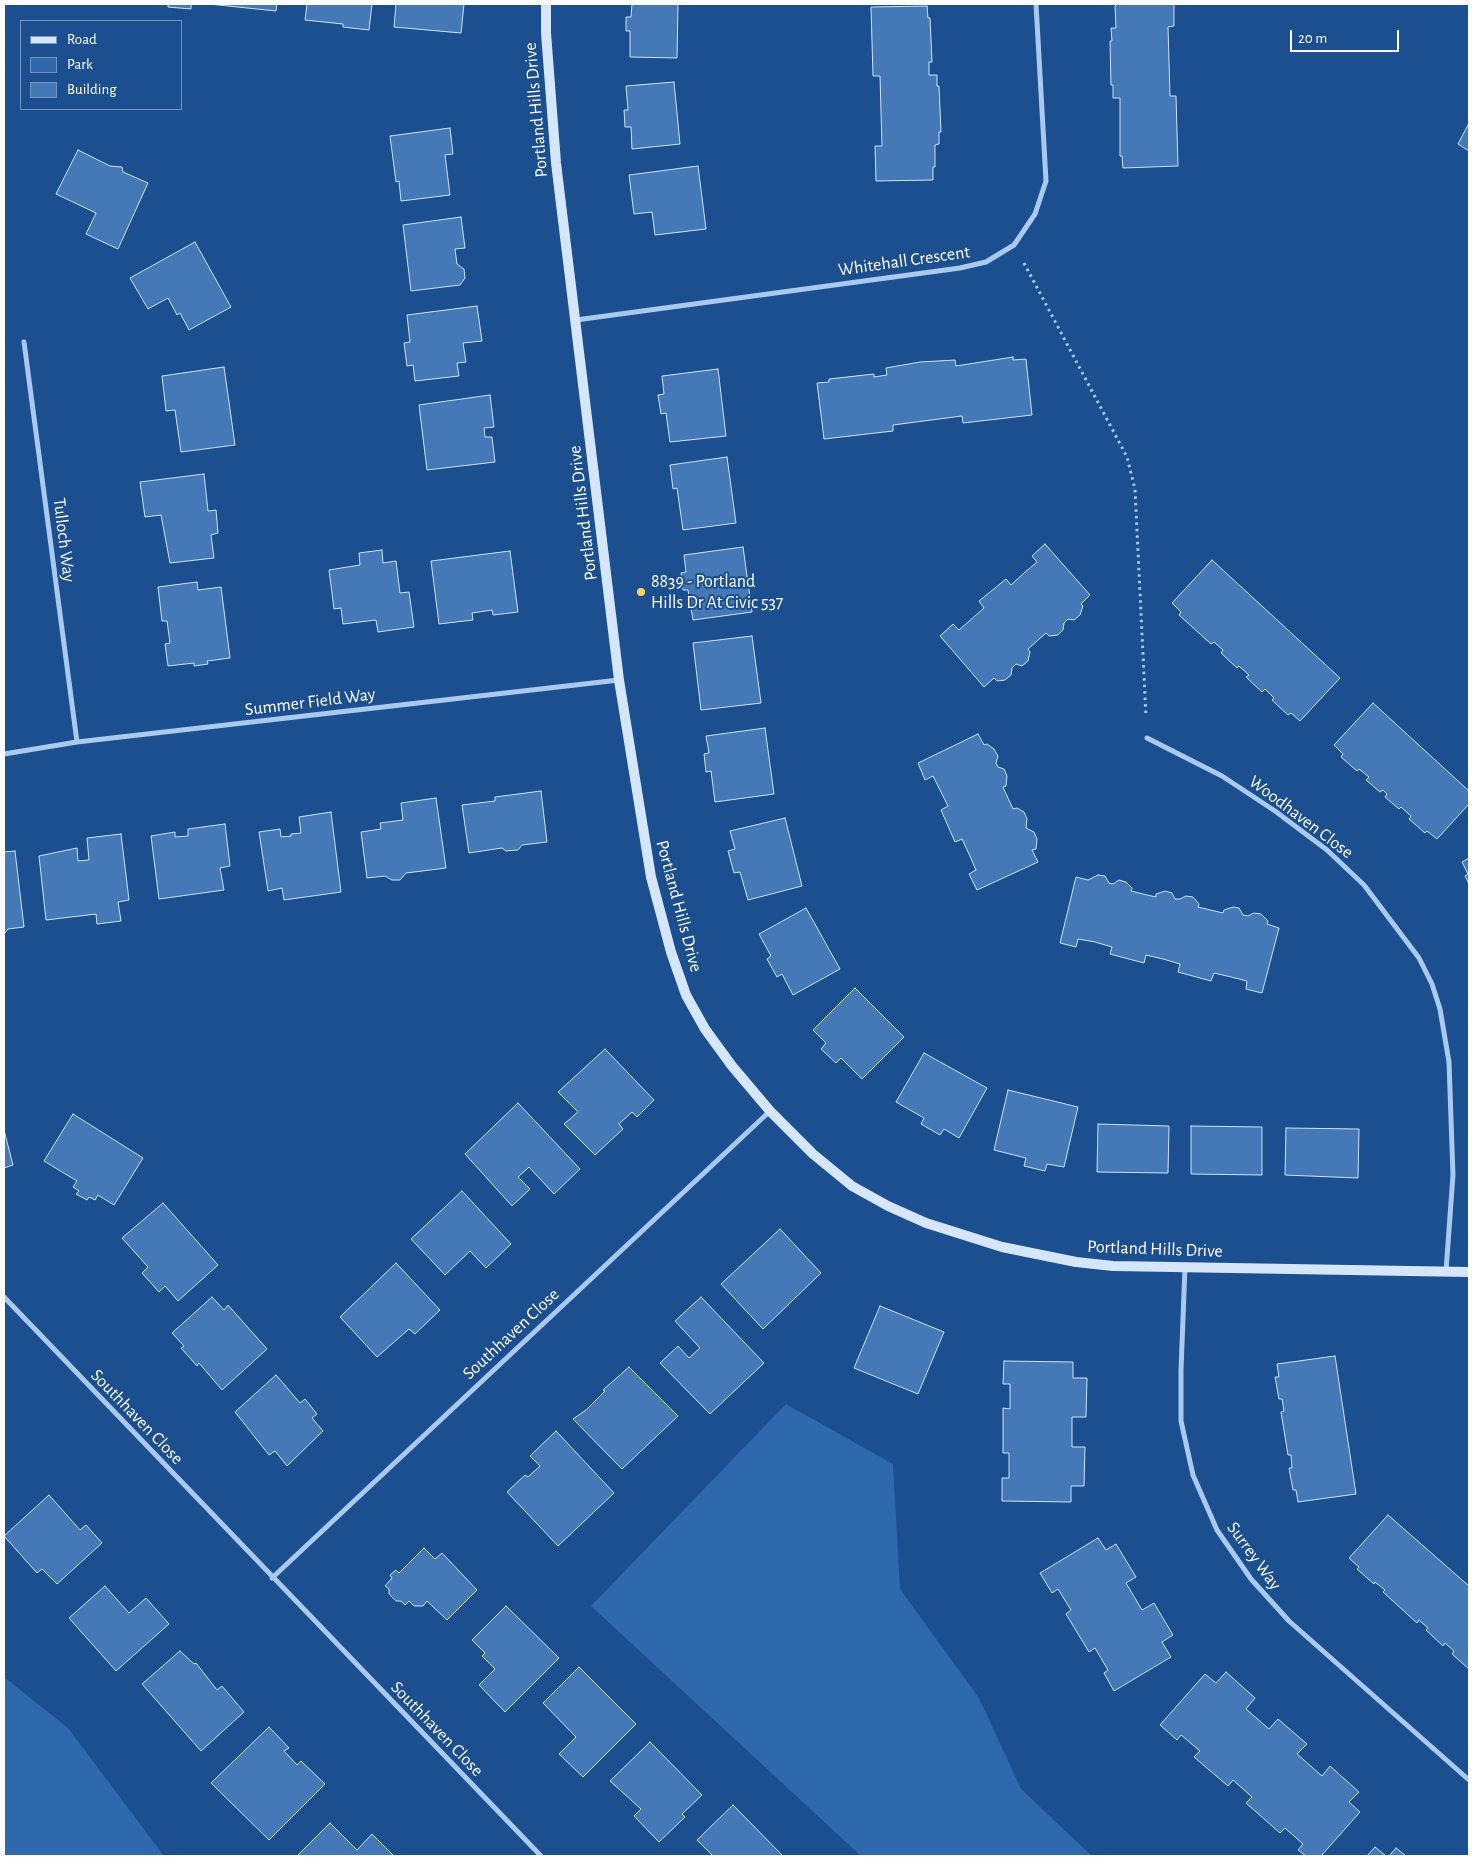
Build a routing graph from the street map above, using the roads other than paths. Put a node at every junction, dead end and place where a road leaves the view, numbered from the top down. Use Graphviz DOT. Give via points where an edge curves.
graph roads {
  1 [pos="546,4"];
  2 [pos="1036,4"];
  3 [pos="576,320"];
  4 [pos="24,342"];
  5 [pos="619,680"];
  6 [pos="1147,738"];
  7 [pos="77,742"];
  8 [pos="4,754"];
  9 [pos="770,1111"];
  10 [pos="1185,1267"];
  11 [pos="1446,1271"];
  12 [pos="1469,1272"];
  13 [pos="4,1297"];
  14 [pos="272,1578"];
  15 [pos="1469,1780"];
  16 [pos="541,1856"];
  1 -- 3 [label="street, Portland Hills Drive" via="556,162"];
  2 -- 3 [label="street, Whitehall Crescent" via="1046,181 1035,214 1014,245 986,262 960,268"];
  3 -- 5 [label="street, Portland Hills Drive"];
  4 -- 7 [label="street, Tulloch Way"];
  5 -- 7 [label="street, Summer Field Way"];
  5 -- 9 [label="street, Portland Hills Drive" via="650,877 671,952 686,994 705,1028"];
  6 -- 11 [label="street, Woodhaven Close" via="1222,776 1327,850 1364,885 1419,958 1440,1009 1449,1062 1452,1175"];
  7 -- 8 [label="street, Summer Field Way"];
  9 -- 10 [label="street, Portland Hills Drive" via="813,1154 852,1186 926,1223 1002,1247 1076,1262"];
  9 -- 14 [label="street, Southhaven Close"];
  10 -- 11 [label="street, Portland Hills Drive"];
  10 -- 15 [label="street, Surrey Way" via="1180,1386 1182,1420 1193,1475 1216,1530 1251,1579 1289,1621"];
  11 -- 12 [label="street, Portland Hills Drive"];
  13 -- 14 [label="street, Southhaven Close"];
  14 -- 16 [label="street, Southhaven Close"];
}
